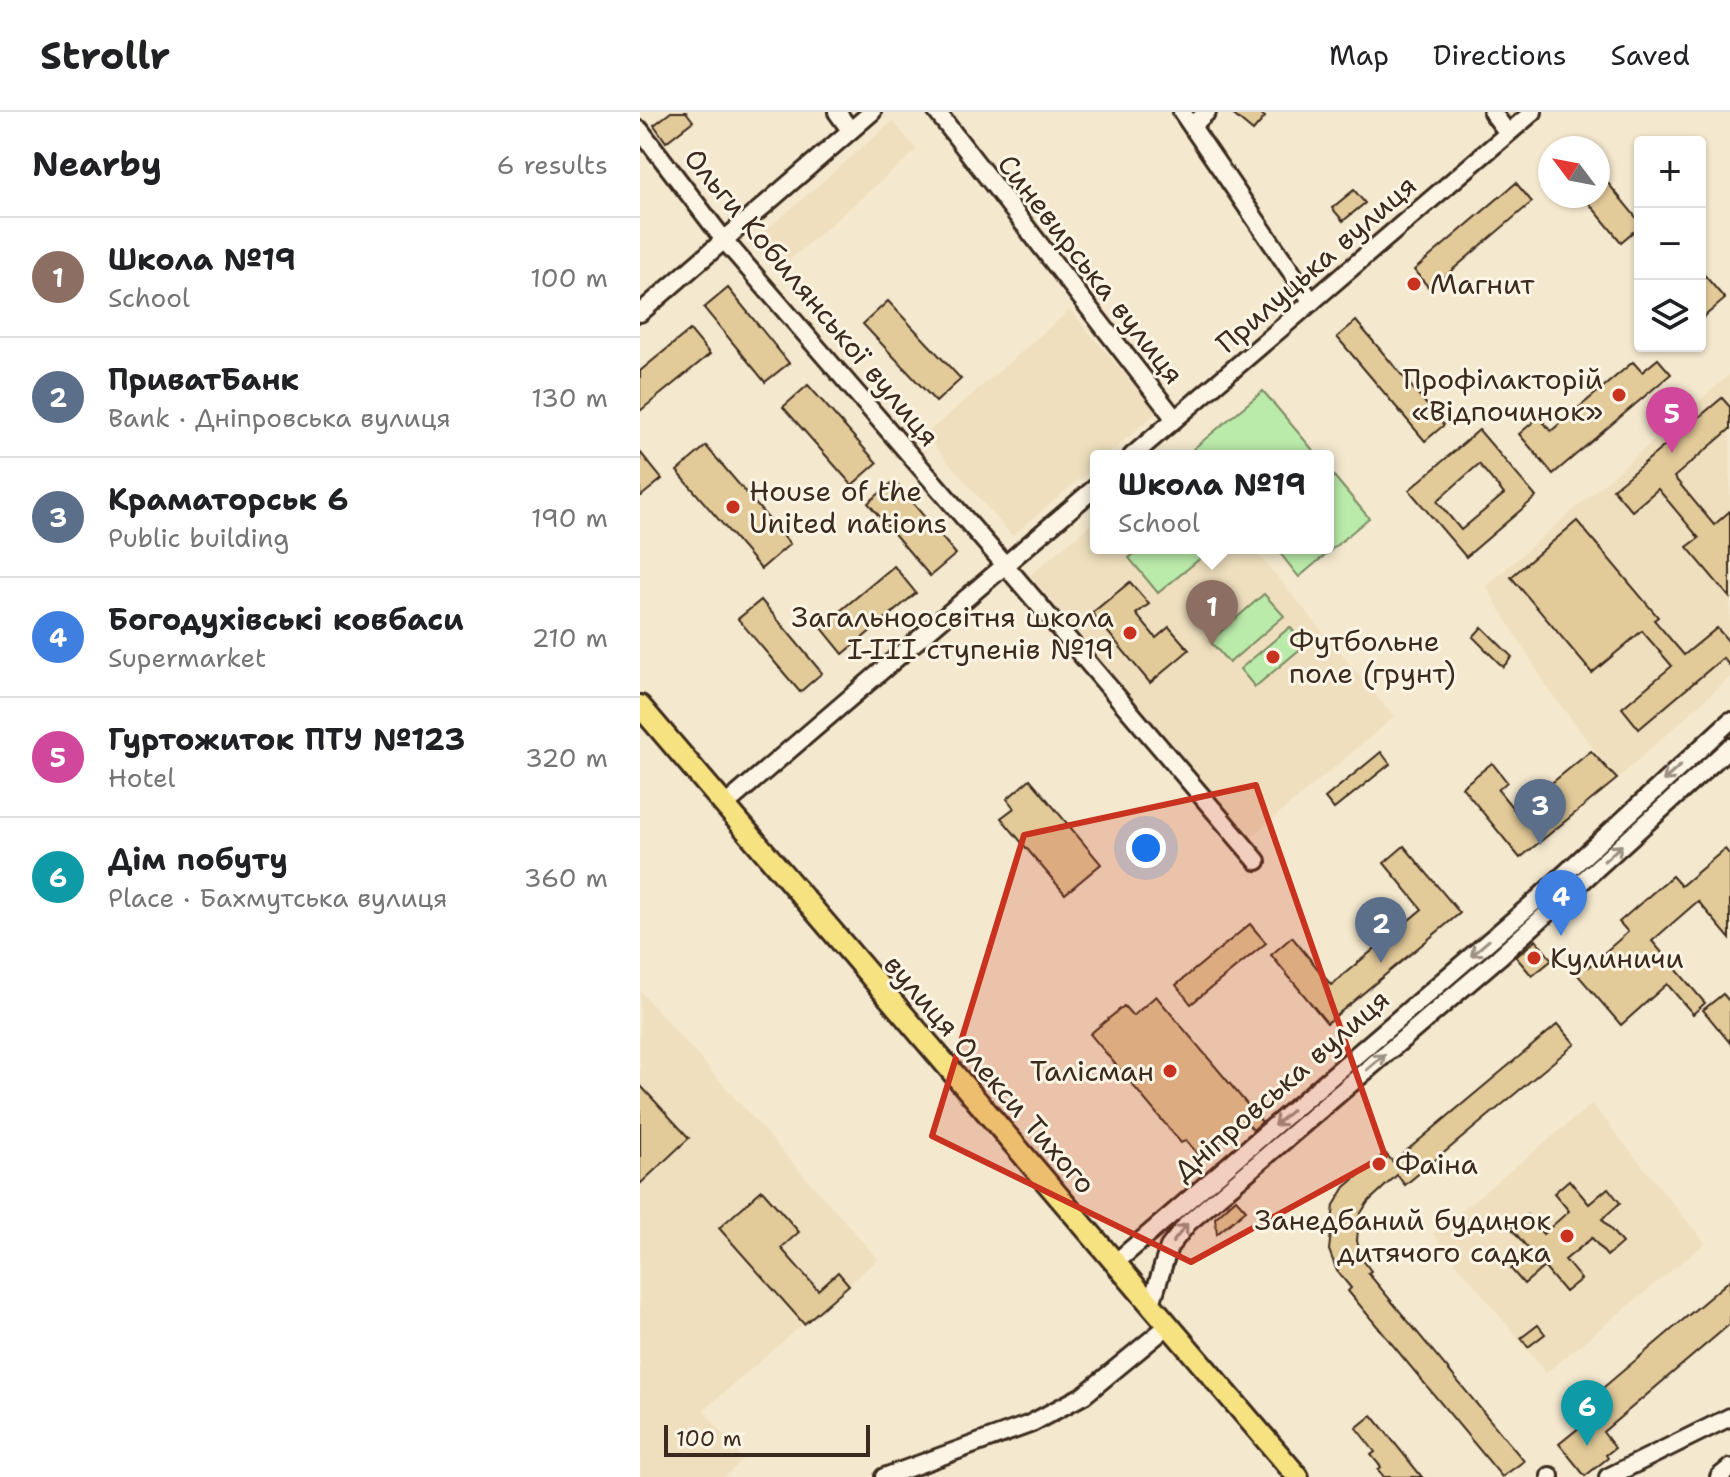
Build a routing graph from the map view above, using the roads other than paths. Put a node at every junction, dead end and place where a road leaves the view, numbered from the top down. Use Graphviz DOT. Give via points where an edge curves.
graph roads {
  1 [pos="837,112"];
  2 [pos="872,112"];
  3 [pos="937,112"];
  4 [pos="1182,112"];
  5 [pos="1207,112"];
  6 [pos="1492,112"];
  7 [pos="1533,112"];
  8 [pos="1192,126"];
  9 [pos="640,130"];
  10 [pos="850,130"];
  11 [pos="1508,133"];
  12 [pos="724,240"];
  13 [pos="1312,302"];
  14 [pos="640,313"];
  15 [pos="1175,419"];
  16 [pos="1139,450"];
  17 [pos="1090,492"];
  18 [pos="1005,565"];
  19 [pos="640,706"];
  20 [pos="1730,721"];
  21 [pos="1730,747"];
  22 [pos="724,806"];
  23 [pos="1257,861"];
  24 [pos="1115,1263"];
  25 [pos="1151,1304"];
  26 [pos="1169,1325"];
  27 [pos="1730,1417"];
  28 [pos="1730,1468"];
  29 [pos="884,1477"];
  30 [pos="1298,1477"];
  31 [pos="1608,1477"];
  32 [pos="1719,1477"];
  1 -- 10 [label="street"];
  2 -- 10 [label="street"];
  3 -- 15 [label="street, Синевирська вулиця"];
  4 -- 8 [label="street"];
  5 -- 8 [label="street"];
  6 -- 11 [label="street"];
  7 -- 11 [label="street, Прилуцька вулиця"];
  8 -- 13 [label="street"];
  9 -- 12 [label="street, Ольги Кобилянської вулиця"];
  10 -- 12 [label="street"];
  11 -- 13 [label="street, Прилуцька вулиця"];
  12 -- 14 [label="street"];
  12 -- 18 [label="street, Ольги Кобилянської вулиця"];
  13 -- 15 [label="street, Прилуцька вулиця"];
  15 -- 16 [label="street, Прилуцька вулиця"];
  17 -- 18 [label="street"];
  18 -- 22 [label="street"];
  18 -- 23 [label="street, Ольги Кобилянської вулиця"];
  19 -- 22 [label="main road, вулиця Олекси Тихого"];
  20 -- 24 [label="street, Дніпровська вулиця, one-way" via="1532,904"];
  25 -- 21 [label="street, Дніпровська вулиця, one-way" via="1169,1247 1188,1223 1499,957"];
  22 -- 24 [label="main road, вулиця Олекси Тихого"];
  24 -- 25 [label="main road, вулиця Олекси Тихого"];
  25 -- 26 [label="main road, вулиця Олекси Тихого"];
  26 -- 29 [label="street" via="1084,1395 1030,1424"];
  26 -- 30 [label="main road, вулиця Олекси Тихого"];
  27 -- 31 [label="street"];
  28 -- 32 [label="street"];
}
